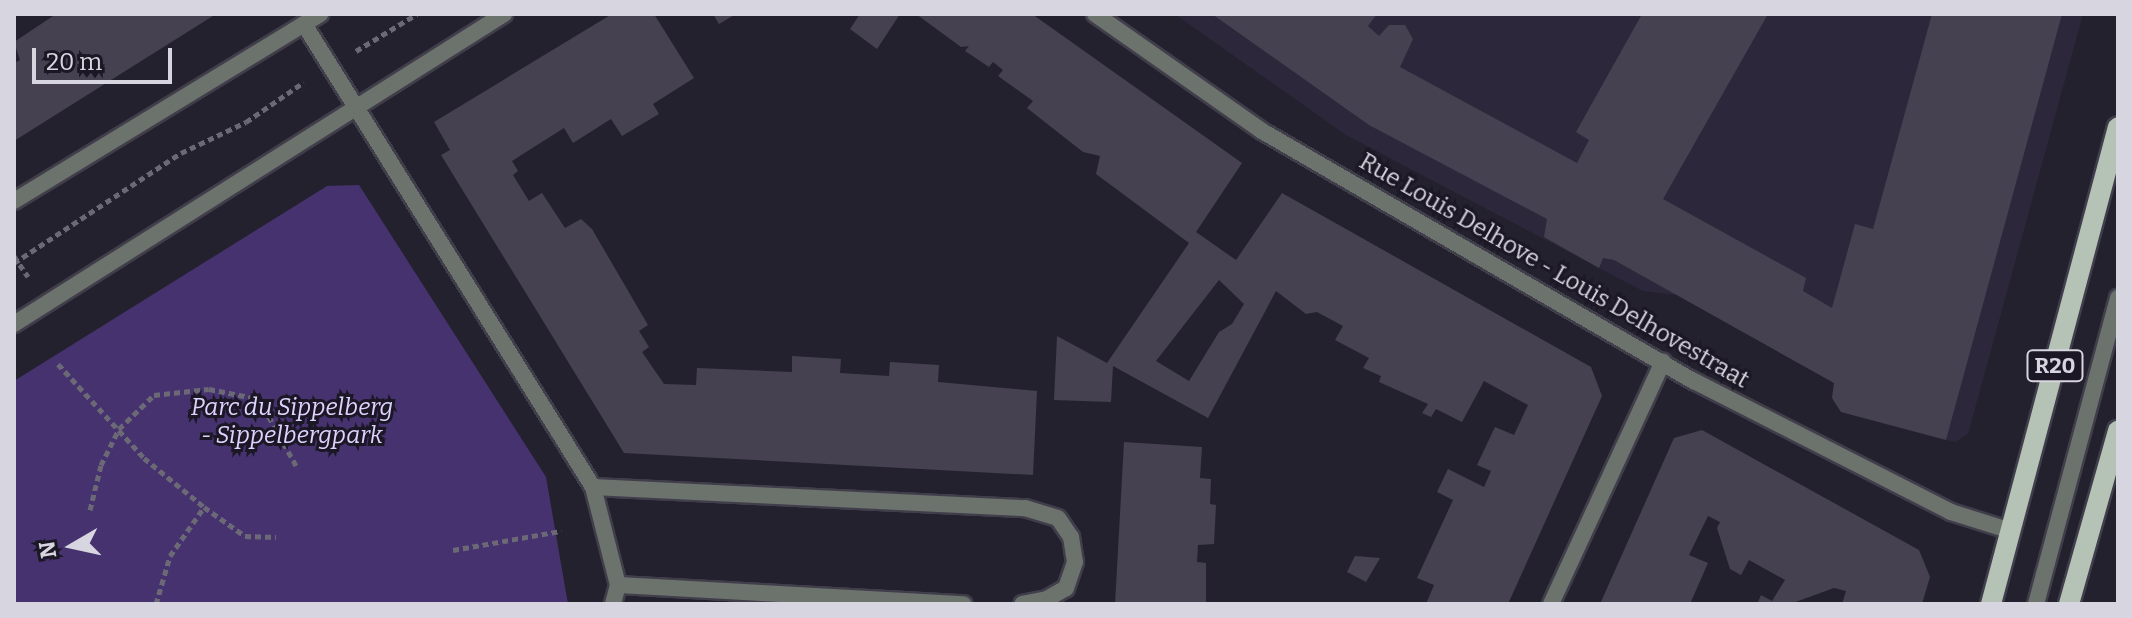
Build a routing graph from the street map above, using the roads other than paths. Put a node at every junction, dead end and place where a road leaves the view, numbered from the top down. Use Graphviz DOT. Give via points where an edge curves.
graph roads {
  1 [pos="320,14"];
  2 [pos="504,14"];
  3 [pos="1095,14"];
  4 [pos="304,24"];
  5 [pos="356,107"];
  6 [pos="2118,128"];
  7 [pos="14,201"];
  8 [pos="2118,298"];
  9 [pos="14,324"];
  10 [pos="1663,362"];
  11 [pos="2118,431"];
  12 [pos="593,487"];
  13 [pos="2011,531"];
  14 [pos="618,585"];
  15 [pos="613,604"];
  16 [pos="963,604"];
  17 [pos="1022,604"];
  18 [pos="1551,604"];
  19 [pos="1991,604"];
  20 [pos="2036,604"];
  21 [pos="2069,604"];
  1 -- 4 [label="street"];
  2 -- 5 [label="street"];
  3 -- 10 [label="street, Rue Louis Delhove - Louis Delhovestraat" via="1262,131"];
  4 -- 5 [label="street"];
  4 -- 7 [label="street"];
  5 -- 9 [label="street"];
  5 -- 12 [label="street"];
  6 -- 13 [label="main road, R20"];
  8 -- 20 [label="street"];
  10 -- 13 [label="street, Rue Louis Delhove - Louis Delhovestraat" via="1951,512"];
  10 -- 18 [label="street"];
  11 -- 21 [label="main road"];
  12 -- 14 [label="street"];
  12 -- 17 [label="street" via="1025,508 1058,518 1071,537 1075,562 1066,588"];
  13 -- 19 [label="main road, R20"];
  14 -- 15 [label="street"];
  14 -- 16 [label="street"];
}
